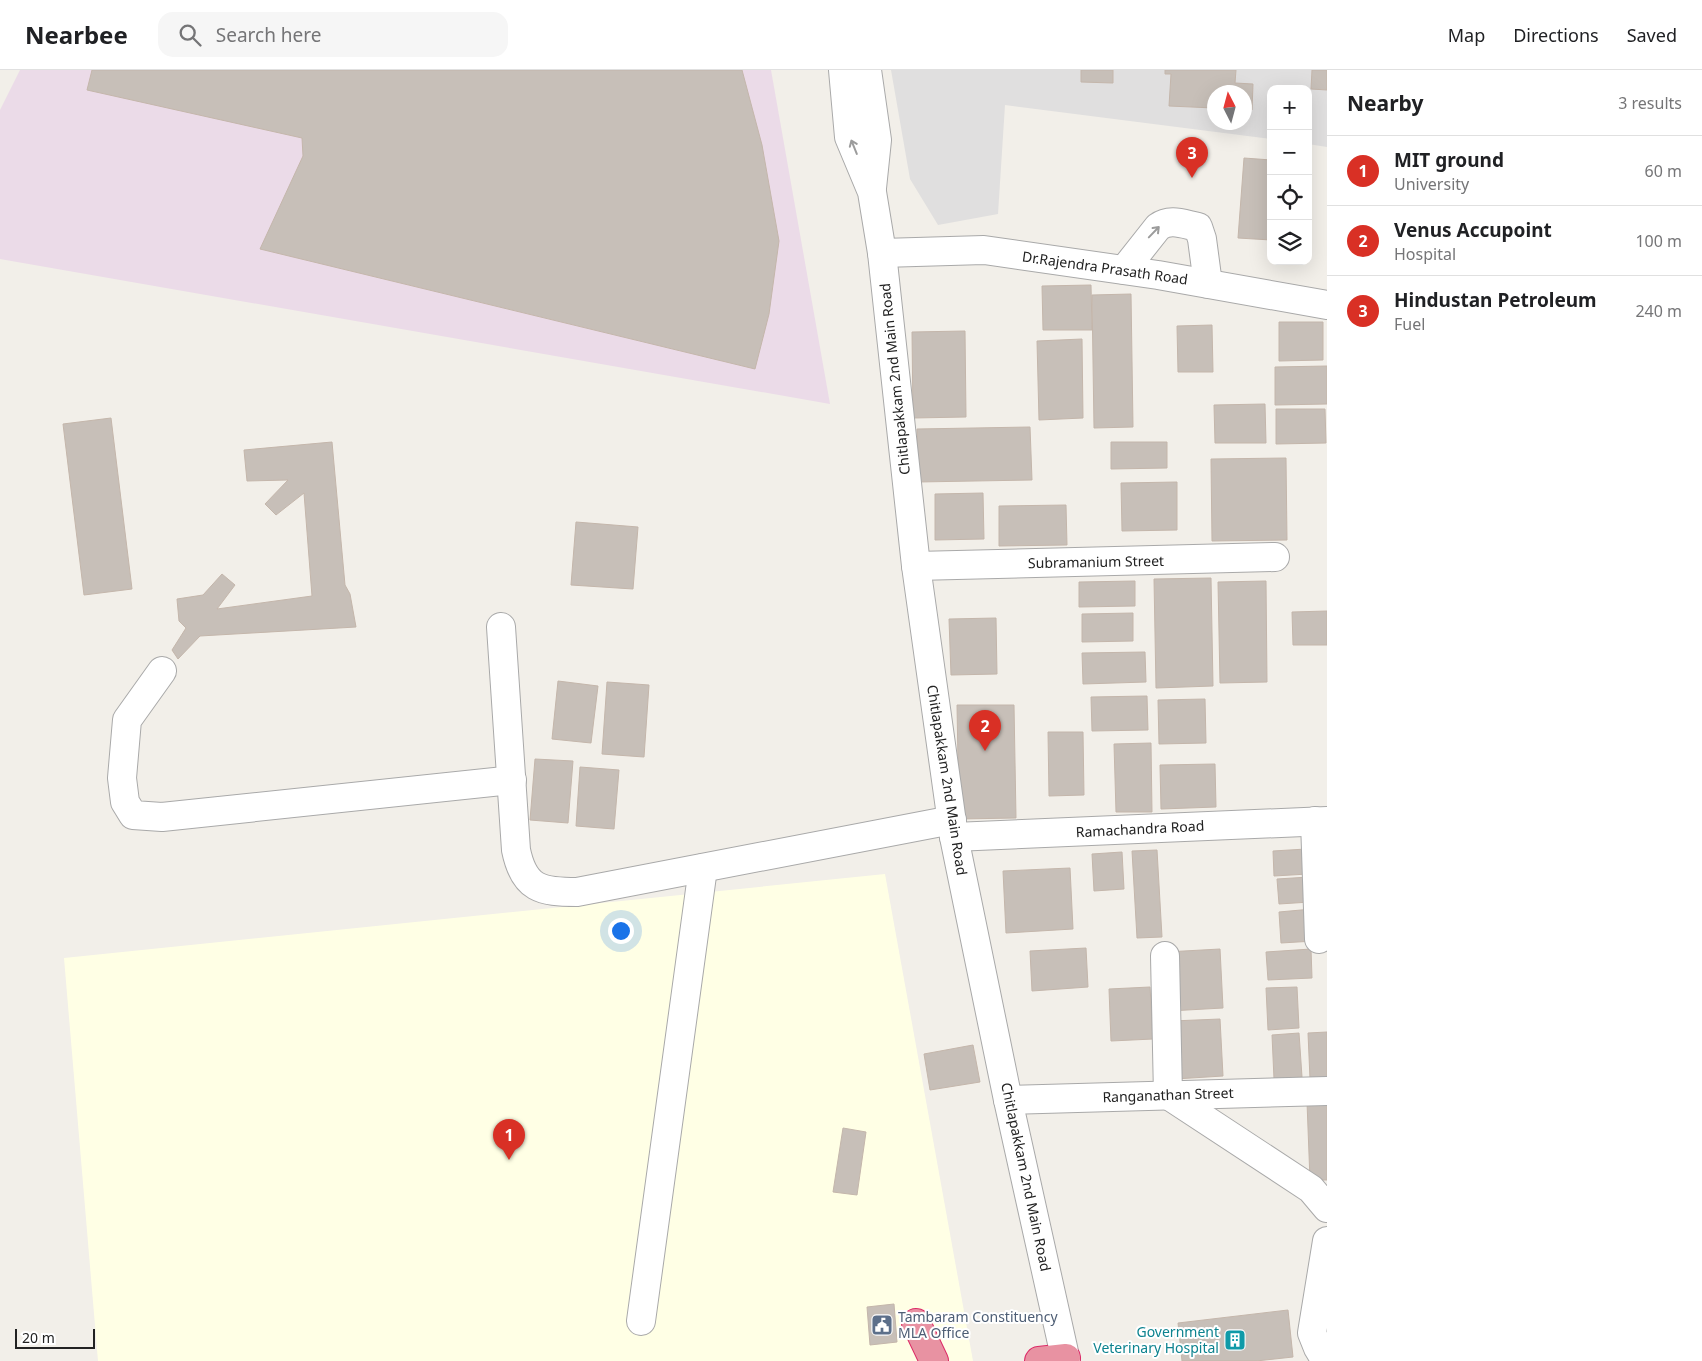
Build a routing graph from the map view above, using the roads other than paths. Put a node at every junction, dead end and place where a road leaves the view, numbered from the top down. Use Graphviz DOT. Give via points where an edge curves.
graph roads {
  1 [pos="843,70"];
  2 [pos="867,70"];
  3 [pos="872,192"];
  4 [pos="882,253"];
  5 [pos="1124,270"];
  6 [pos="1208,284"];
  7 [pos="1327,305"];
  8 [pos="1275,557"];
  9 [pos="916,566"];
  10 [pos="501,627"];
  11 [pos="162,671"];
  12 [pos="512,780"];
  13 [pos="1321,821"];
  14 [pos="953,828"];
  15 [pos="703,868"];
  16 [pos="1319,939"];
  17 [pos="1165,956"];
  18 [pos="1327,1091"];
  19 [pos="1168,1095"];
  20 [pos="1008,1100"];
  21 [pos="1327,1208"];
  22 [pos="1327,1241"];
  23 [pos="641,1321"];
  24 [pos="916,1323"];
  25 [pos="1066,1359"];
  26 [pos="934,1361"];
  27 [pos="1039,1361"];
  28 [pos="1326,1361"];
  3 -- 1 [label="street, one-way" via="849,137"];
  2 -- 3 [label="street" via="877,140"];
  3 -- 4 [label="street, Chitlapakkam 2nd Main Road"];
  4 -- 5 [label="street, Dr.Rajendra Prasath Road" via="984,250"];
  4 -- 9 [label="street, Chitlapakkam 2nd Main Road"];
  5 -- 6 [label="street, Dr.Rajendra Prasath Road"];
  5 -- 6 [label="street, one-way" via="1158,227 1165,222 1175,222 1198,227"];
  6 -- 7 [label="street, Dr.Rajendra Prasath Road"];
  8 -- 9 [label="street, Subramanium Street"];
  9 -- 14 [label="street, Chitlapakkam 2nd Main Road"];
  10 -- 12 [label="street, Ramachandra Road"];
  11 -- 12 [label="street" via="127,720 122,778 125,802 133,815 162,817"];
  12 -- 15 [label="street, Ramachandra Road" via="516,850 520,867 531,884 552,892 577,892"];
  13 -- 14 [label="street, Ramachandra Road"];
  13 -- 16 [label="street"];
  14 -- 15 [label="street, Ramachandra Road"];
  14 -- 20 [label="street, Chitlapakkam 2nd Main Road"];
  15 -- 23 [label="street"];
  17 -- 19 [label="street"];
  18 -- 19 [label="street, Ranganathan Street"];
  19 -- 20 [label="street, Ranganathan Street"];
  19 -- 21 [label="street" via="1311,1189"];
  20 -- 25 [label="street, Chitlapakkam 2nd Main Road"];
  22 -- 28 [label="street" via="1312,1333"];
  24 -- 26 [label="highway"];
  25 -- 27 [label="highway"];
}
